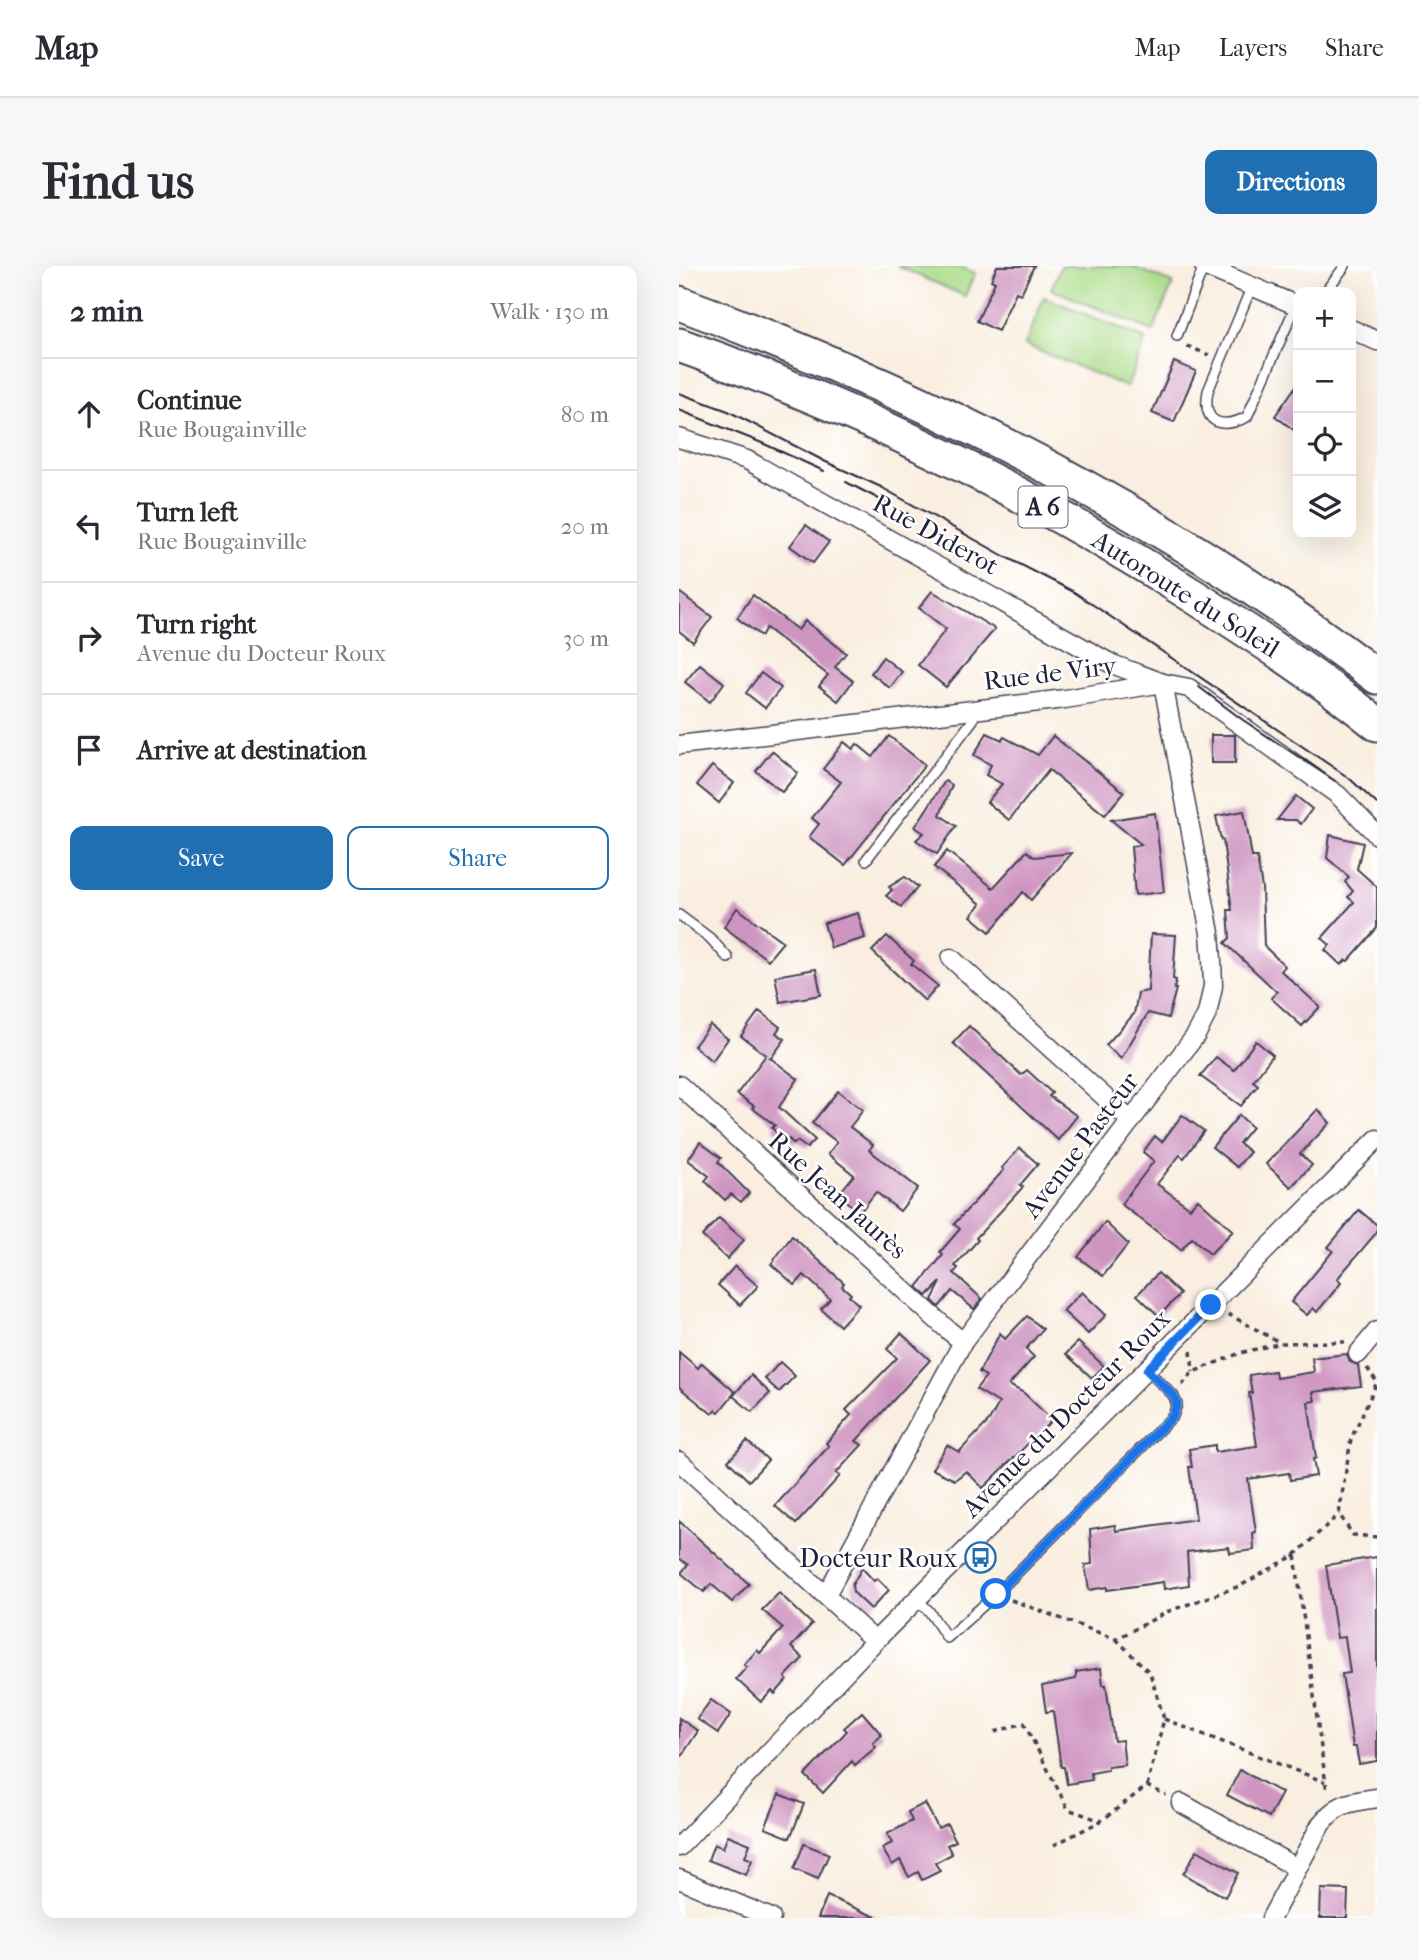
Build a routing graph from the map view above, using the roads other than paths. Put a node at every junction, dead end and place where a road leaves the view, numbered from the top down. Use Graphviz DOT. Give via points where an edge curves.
graph roads {
  1 [pos="1204,266"];
  2 [pos="1345,266"];
  3 [pos="1252,286"];
  4 [pos="1329,287"];
  5 [pos="679,303"];
  6 [pos="1293,303"];
  7 [pos="1293,314"];
  8 [pos="1356,331"];
  9 [pos="1177,336"];
  10 [pos="1377,341"];
  11 [pos="679,345"];
  12 [pos="679,438"];
  13 [pos="1377,677"];
  14 [pos="1163,684"];
  15 [pos="973,709"];
  16 [pos="1377,724"];
  17 [pos="679,744"];
  18 [pos="1377,835"];
  19 [pos="866,860"];
  20 [pos="679,915"];
  21 [pos="728,958"];
  22 [pos="951,958"];
  23 [pos="679,1086"];
  24 [pos="1131,1121"];
  25 [pos="1377,1139"];
  26 [pos="963,1342"];
  27 [pos="1147,1370"];
  28 [pos="679,1461"];
  29 [pos="826,1595"];
  30 [pos="917,1599"];
  31 [pos="875,1641"];
  32 [pos="1377,1798"];
  33 [pos="1181,1803"];
  34 [pos="679,1847"];
  35 [pos="1297,1868"];
  36 [pos="679,1879"];
  37 [pos="771,1918"];
  38 [pos="1271,1918"];
  1 -- 3 [label="street"];
  1 -- 9 [label="lane"];
  2 -- 4 [label="lane"];
  3 -- 6 [label="street"];
  3 -- 7 [label="lane" via="1207,391 1205,406 1220,424 1247,416"];
  5 -- 13 [label="highway, Autoroute du Soleil / A 6" via="834,363 1004,442 1182,543 1324,636"];
  8 -- 10 [label="street"];
  11 -- 16 [label="highway, Autoroute du Soleil / A 6" via="824,400 1061,516 1224,615"];
  12 -- 14 [label="street, Rue Diderot" via="747,460 1112,664"];
  14 -- 15 [label="street, Rue de Viry"];
  14 -- 18 [label="street, Rue de Viry" via="1189,688 1338,795"];
  14 -- 24 [label="street, Avenue Pasteur" via="1210,933 1213,986 1207,1014 1196,1035"];
  15 -- 17 [label="street, Rue de Viry"];
  15 -- 19 [label="lane" via="974,720"];
  20 -- 21 [label="lane"];
  22 -- 24 [label="street"];
  23 -- 26 [label="street, Rue Jean Jaurès"];
  24 -- 26 [label="street, Avenue Pasteur"];
  25 -- 27 [label="street, Avenue du Docteur Roux"];
  26 -- 29 [label="street, Avenue Pasteur"];
  27 -- 30 [label="street, Avenue du Docteur Roux"];
  27 -- 30 [label="lane" via="1173,1395 1177,1404 1173,1416 996,1594 947,1638"];
  28 -- 29 [label="street"];
  29 -- 31 [label="street"];
  30 -- 31 [label="street, Avenue du Docteur Roux"];
  31 -- 34 [label="street, Avenue du Docteur Roux"];
  32 -- 35 [label="street" via="1342,1804 1329,1812"];
  33 -- 35 [label="street"];
  35 -- 38 [label="street"];
  36 -- 37 [label="street"];
}
